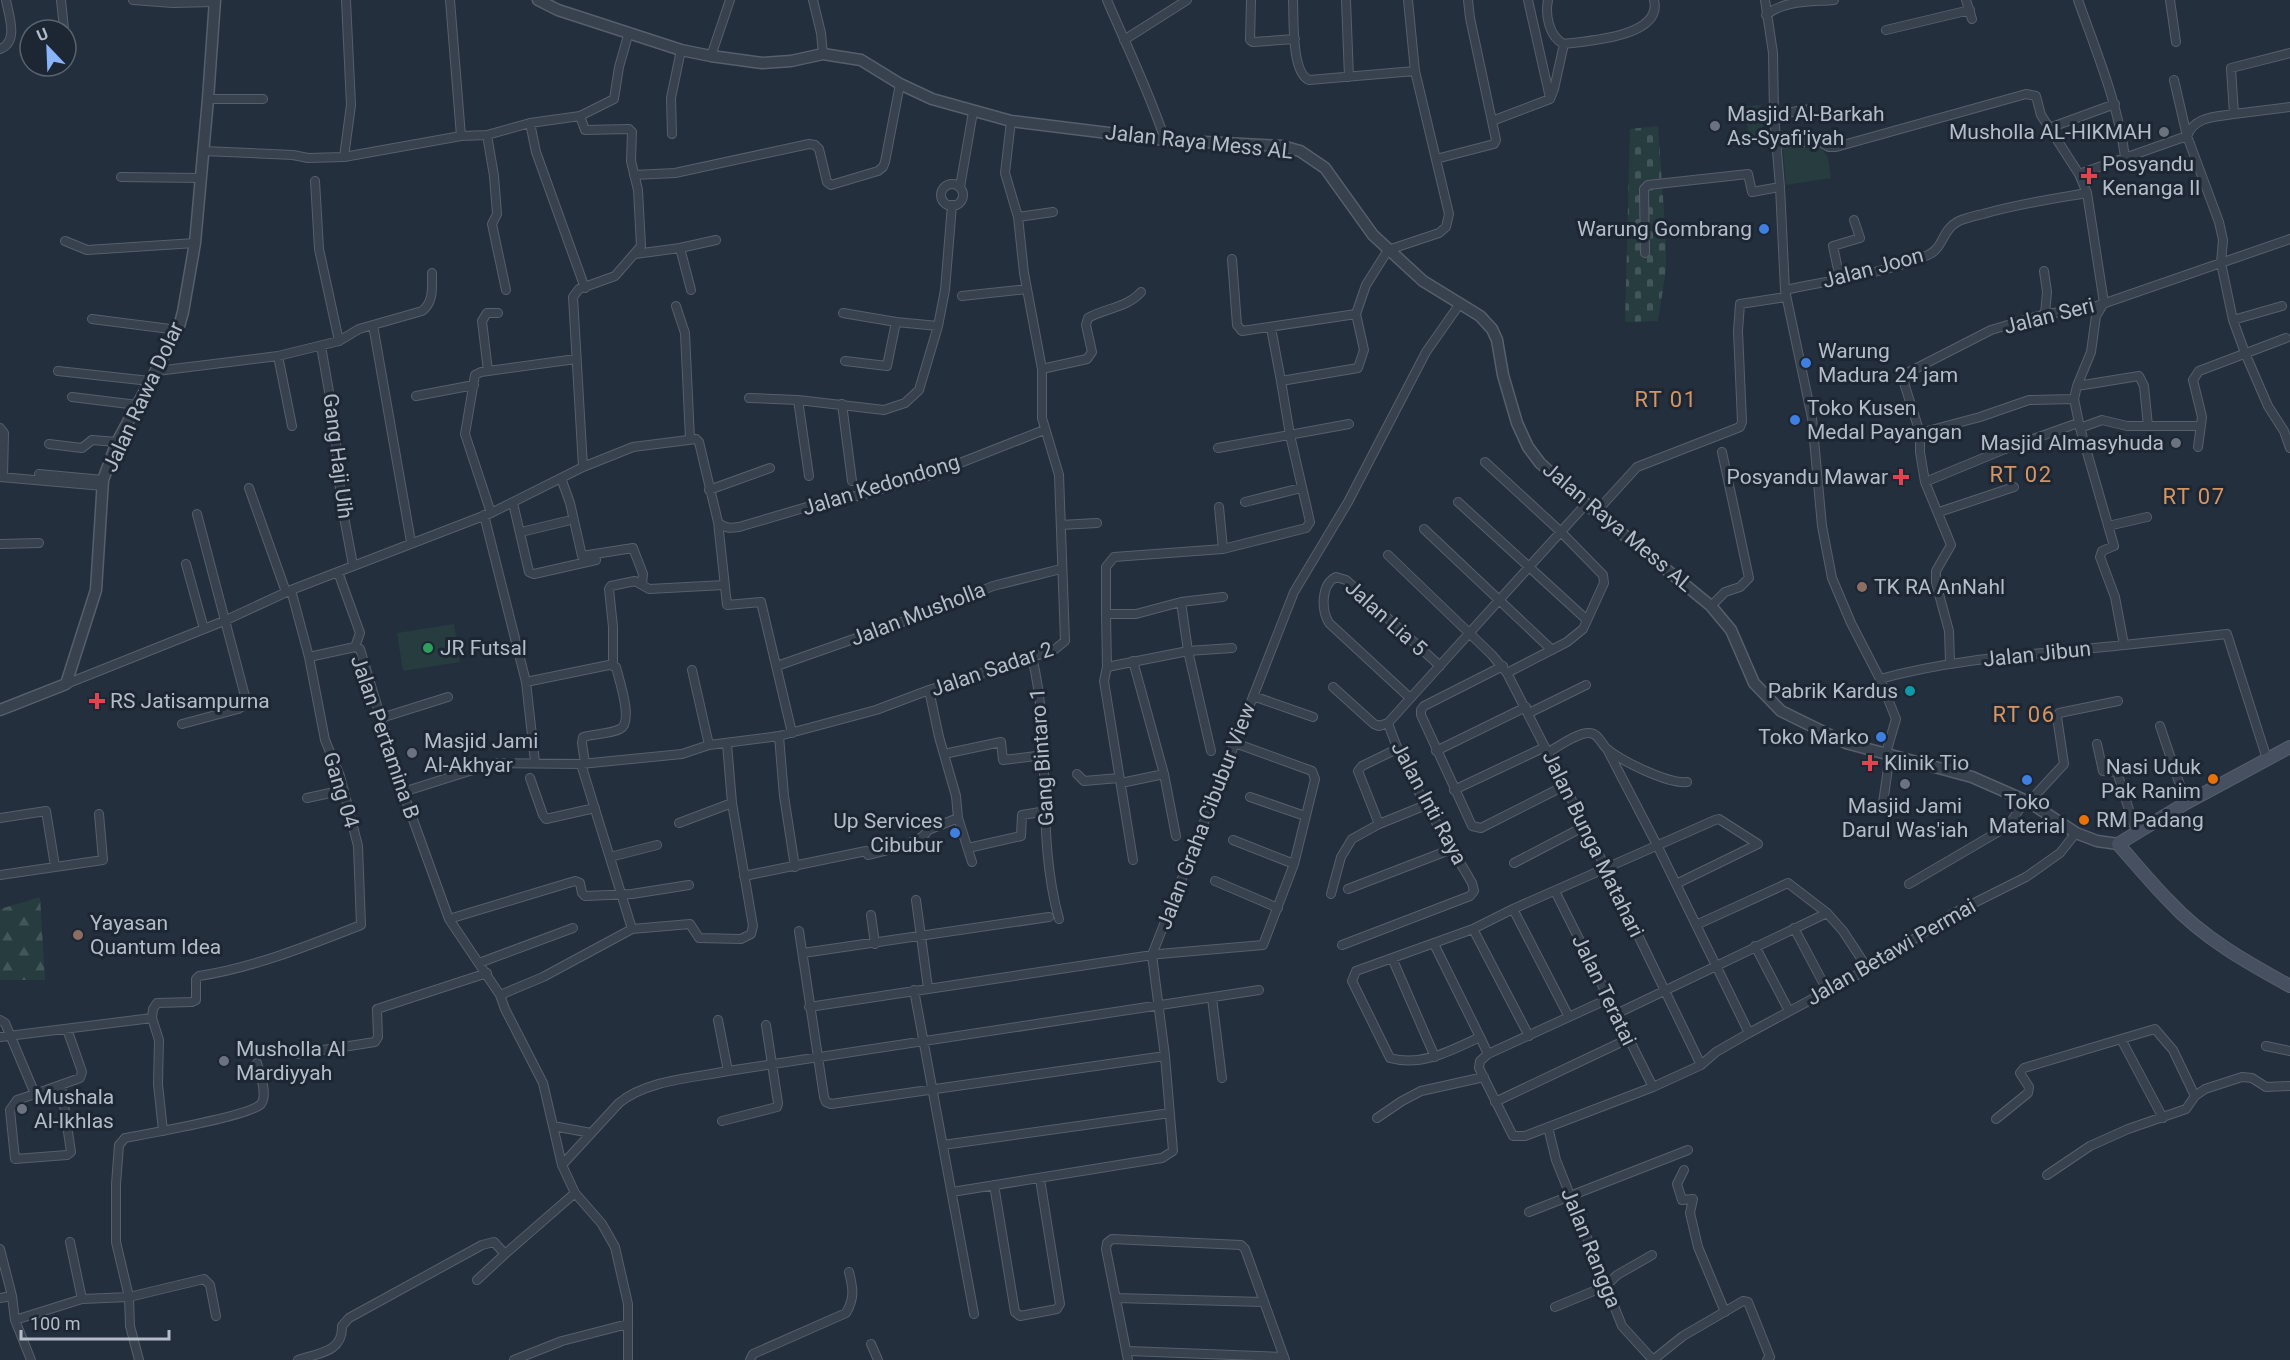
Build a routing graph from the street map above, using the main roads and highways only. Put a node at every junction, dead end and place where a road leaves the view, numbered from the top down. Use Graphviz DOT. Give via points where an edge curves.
graph roads {
  1 [pos="2290,747"];
  2 [pos="2290,986"];
  1 -- 2 [label="main road" via="2118,844 2171,904 2212,938"];
}
